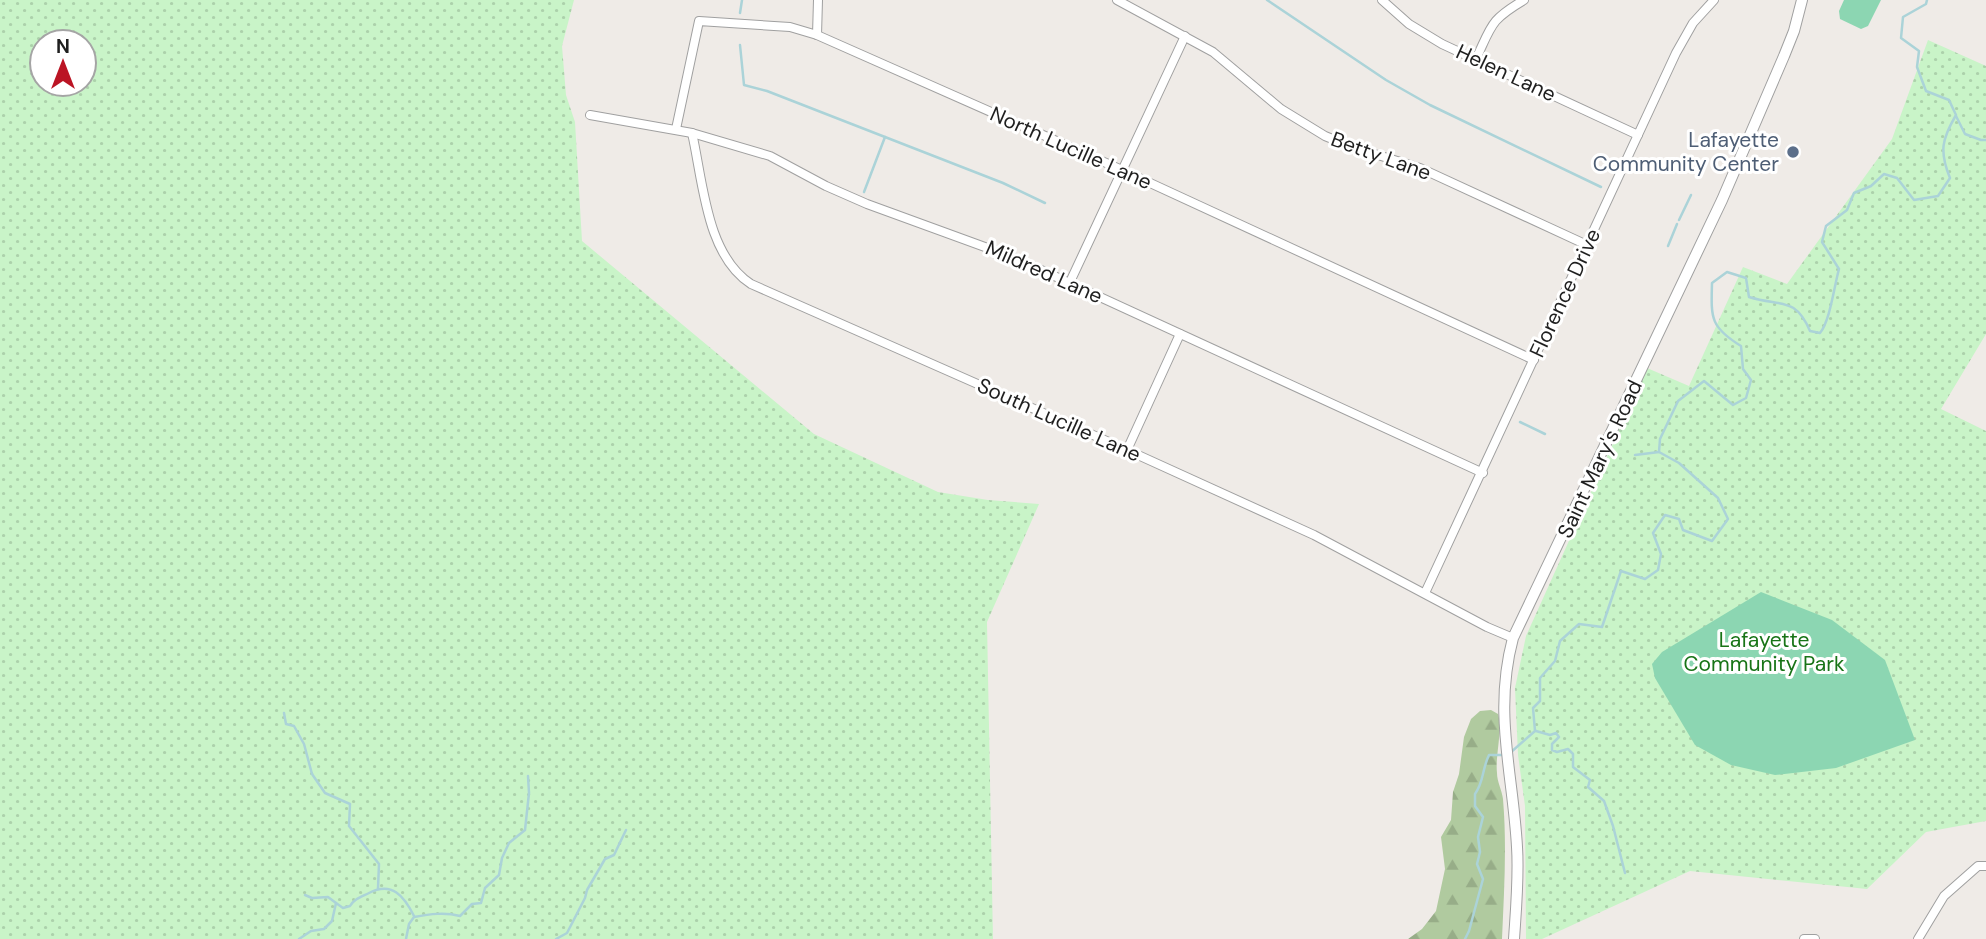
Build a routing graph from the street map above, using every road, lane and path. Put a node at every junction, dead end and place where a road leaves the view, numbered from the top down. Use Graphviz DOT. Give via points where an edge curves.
graph roads {
  1 [pos="818,0"];
  2 [pos="1117,0"];
  3 [pos="1382,0"];
  4 [pos="1524,0"];
  5 [pos="1714,0"];
  6 [pos="1802,0"];
  7 [pos="817,35"];
  8 [pos="1185,36"];
  9 [pos="1476,60"];
  10 [pos="590,115"];
  11 [pos="676,129"];
  12 [pos="692,132"];
  13 [pos="1637,135"];
  14 [pos="1122,170"];
  15 [pos="1587,245"];
  16 [pos="1070,282"];
  17 [pos="1180,334"];
  18 [pos="1534,360"];
  19 [pos="1127,450"];
  20 [pos="1483,472"];
  21 [pos="1425,593"];
  22 [pos="1513,638"];
  23 [pos="1986,866"];
  24 [pos="1514,939"];
  25 [pos="1804,939"];
  26 [pos="1815,939"];
  27 [pos="1918,939"];
  1 -- 7 [label="street"];
  2 -- 8 [label="street, Betty Lane"];
  3 -- 9 [label="street, Helen Lane" via="1409,24"];
  4 -- 9 [label="street" via="1493,22"];
  5 -- 13 [label="street, Florence Drive" via="1693,23"];
  6 -- 22 [label="street, Saint Mary's Road" via="1784,56 1722,200"];
  7 -- 11 [label="street, North Lucille Lane" via="790,27 699,21"];
  7 -- 14 [label="street, North Lucille Lane"];
  8 -- 14 [label="street"];
  8 -- 15 [label="street, Betty Lane" via="1222,59 1289,116 1325,136 1420,169"];
  9 -- 13 [label="street, Helen Lane"];
  10 -- 11 [label="street, Mildred Lane"];
  11 -- 12 [label="street, Mildred Lane"];
  12 -- 16 [label="street, Mildred Lane" via="770,156 867,204 987,246"];
  12 -- 19 [label="street, South Lucille Lane" via="715,235 741,277"];
  13 -- 15 [label="street, Florence Drive"];
  14 -- 16 [label="street"];
  14 -- 18 [label="street, North Lucille Lane"];
  15 -- 18 [label="street, Florence Drive"];
  16 -- 17 [label="street, Mildred Lane"];
  17 -- 19 [label="street"];
  17 -- 20 [label="street, Mildred Lane"];
  18 -- 20 [label="street, Florence Drive"];
  19 -- 21 [label="street, South Lucille Lane" via="1314,535"];
  20 -- 21 [label="street, Florence Drive"];
  21 -- 22 [label="street, South Lucille Lane"];
  22 -- 24 [label="street, Saint Mary's Road" via="1505,678 1504,736 1517,846"];
  23 -- 27 [label="street" via="1978,866 1944,896"];
  25 -- 26 [label="street"];
}
